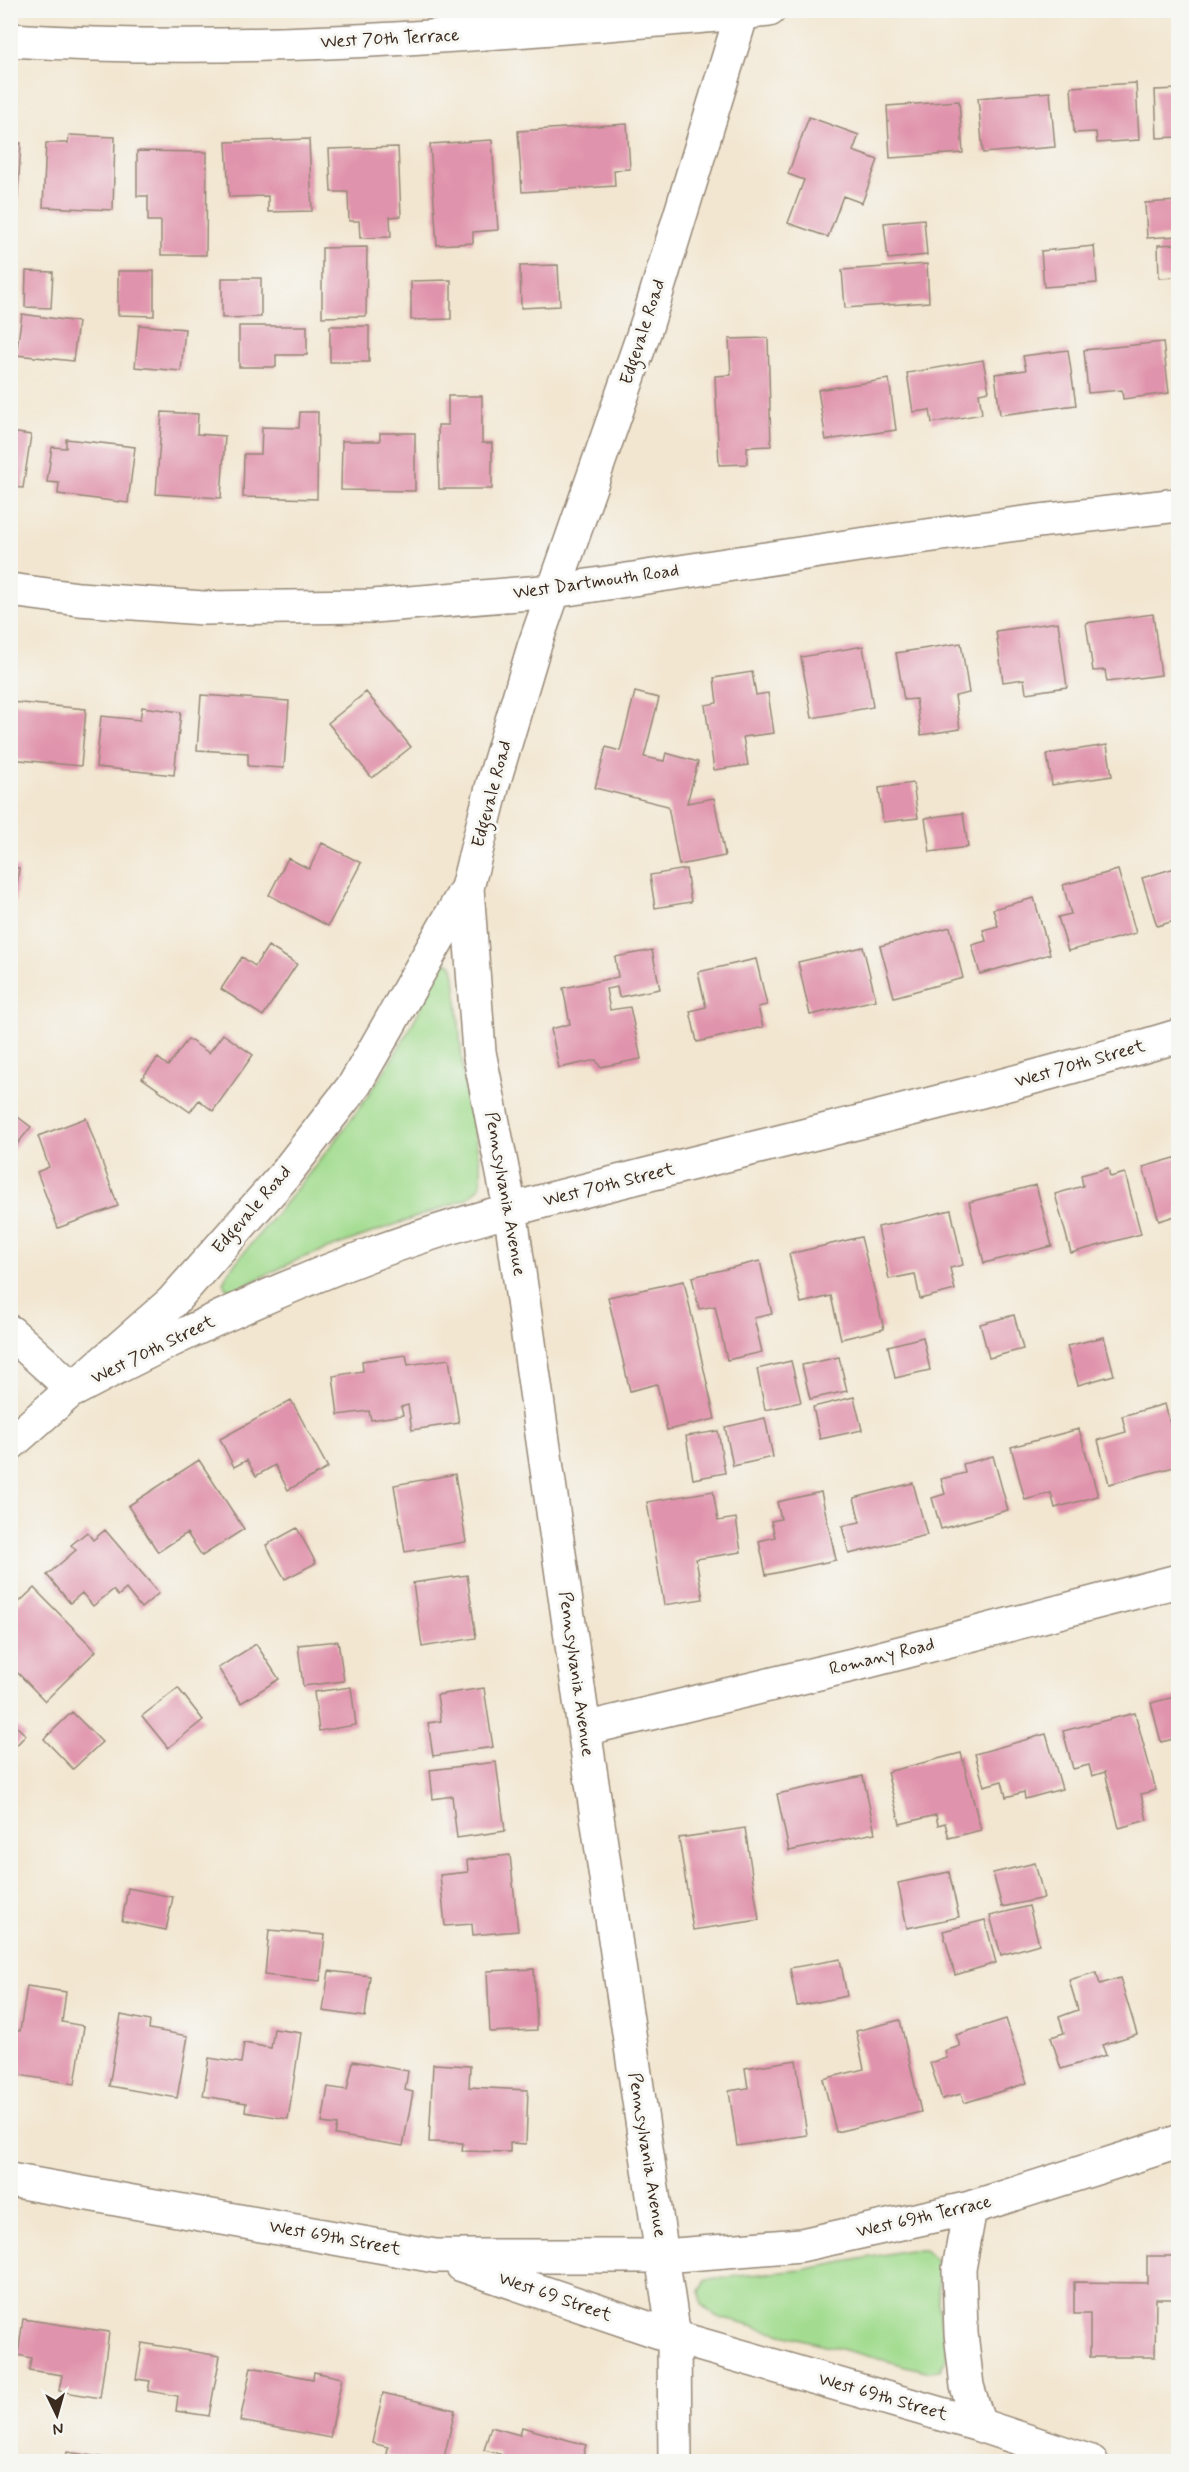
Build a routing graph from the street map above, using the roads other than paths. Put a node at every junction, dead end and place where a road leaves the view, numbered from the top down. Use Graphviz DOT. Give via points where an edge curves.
graph roads {
  1 [pos="751,11"];
  2 [pos="10,40"];
  3 [pos="1179,505"];
  4 [pos="10,590"];
  5 [pos="554,591"];
  6 [pos="467,888"];
  7 [pos="1179,1036"];
  8 [pos="510,1209"];
  9 [pos="10,1332"];
  10 [pos="74,1390"];
  11 [pos="10,1444"];
  12 [pos="1179,1581"];
  13 [pos="584,1728"];
  14 [pos="1179,2142"];
  15 [pos="10,2180"];
  16 [pos="970,2208"];
  17 [pos="435,2256"];
  18 [pos="663,2256"];
  19 [pos="674,2337"];
  20 [pos="980,2425"];
  21 [pos="675,2462"];
  22 [pos="1091,2462"];
  1 -- 2 [label="street, West 70th Terrace" via="443,37 281,45 95,45"];
  1 -- 5 [label="street, Edgevale Road"];
  3 -- 5 [label="street, West Dartmouth Road" via="870,543"];
  4 -- 5 [label="street, West Dartmouth Road" via="203,608 373,606"];
  5 -- 6 [label="street, Edgevale Road" via="493,784"];
  6 -- 8 [label="street, Pennsylvania Avenue" via="478,1052"];
  6 -- 10 [label="street, Edgevale Road" via="355,1084 297,1159 172,1302"];
  7 -- 8 [label="street, West 70th Street" via="1062,1071"];
  8 -- 10 [label="street, West 70th Street" via="377,1252 243,1306 151,1348"];
  8 -- 13 [label="street, Pennsylvania Avenue"];
  9 -- 10 [label="street, West 70th Street"];
  10 -- 11 [label="street, Edgevale Road"];
  12 -- 13 [label="street, Romany Road" via="865,1662"];
  13 -- 18 [label="street, Pennsylvania Avenue"];
  14 -- 16 [label="street, West 69th Terrace"];
  15 -- 17 [label="street, West 69th Street"];
  16 -- 18 [label="street, West 69th Terrace" via="801,2245"];
  16 -- 20 [label="street" via="959,2269 961,2333 967,2386"];
  17 -- 18 [label="street, West 69th Street"];
  17 -- 19 [label="street, West 69 Street"];
  18 -- 19 [label="street, Pennsylvania Avenue"];
  19 -- 20 [label="street, West 69th Street"];
  19 -- 21 [label="street, Pennsylvania Avenue"];
  20 -- 22 [label="street, West 69th Street"];
}
